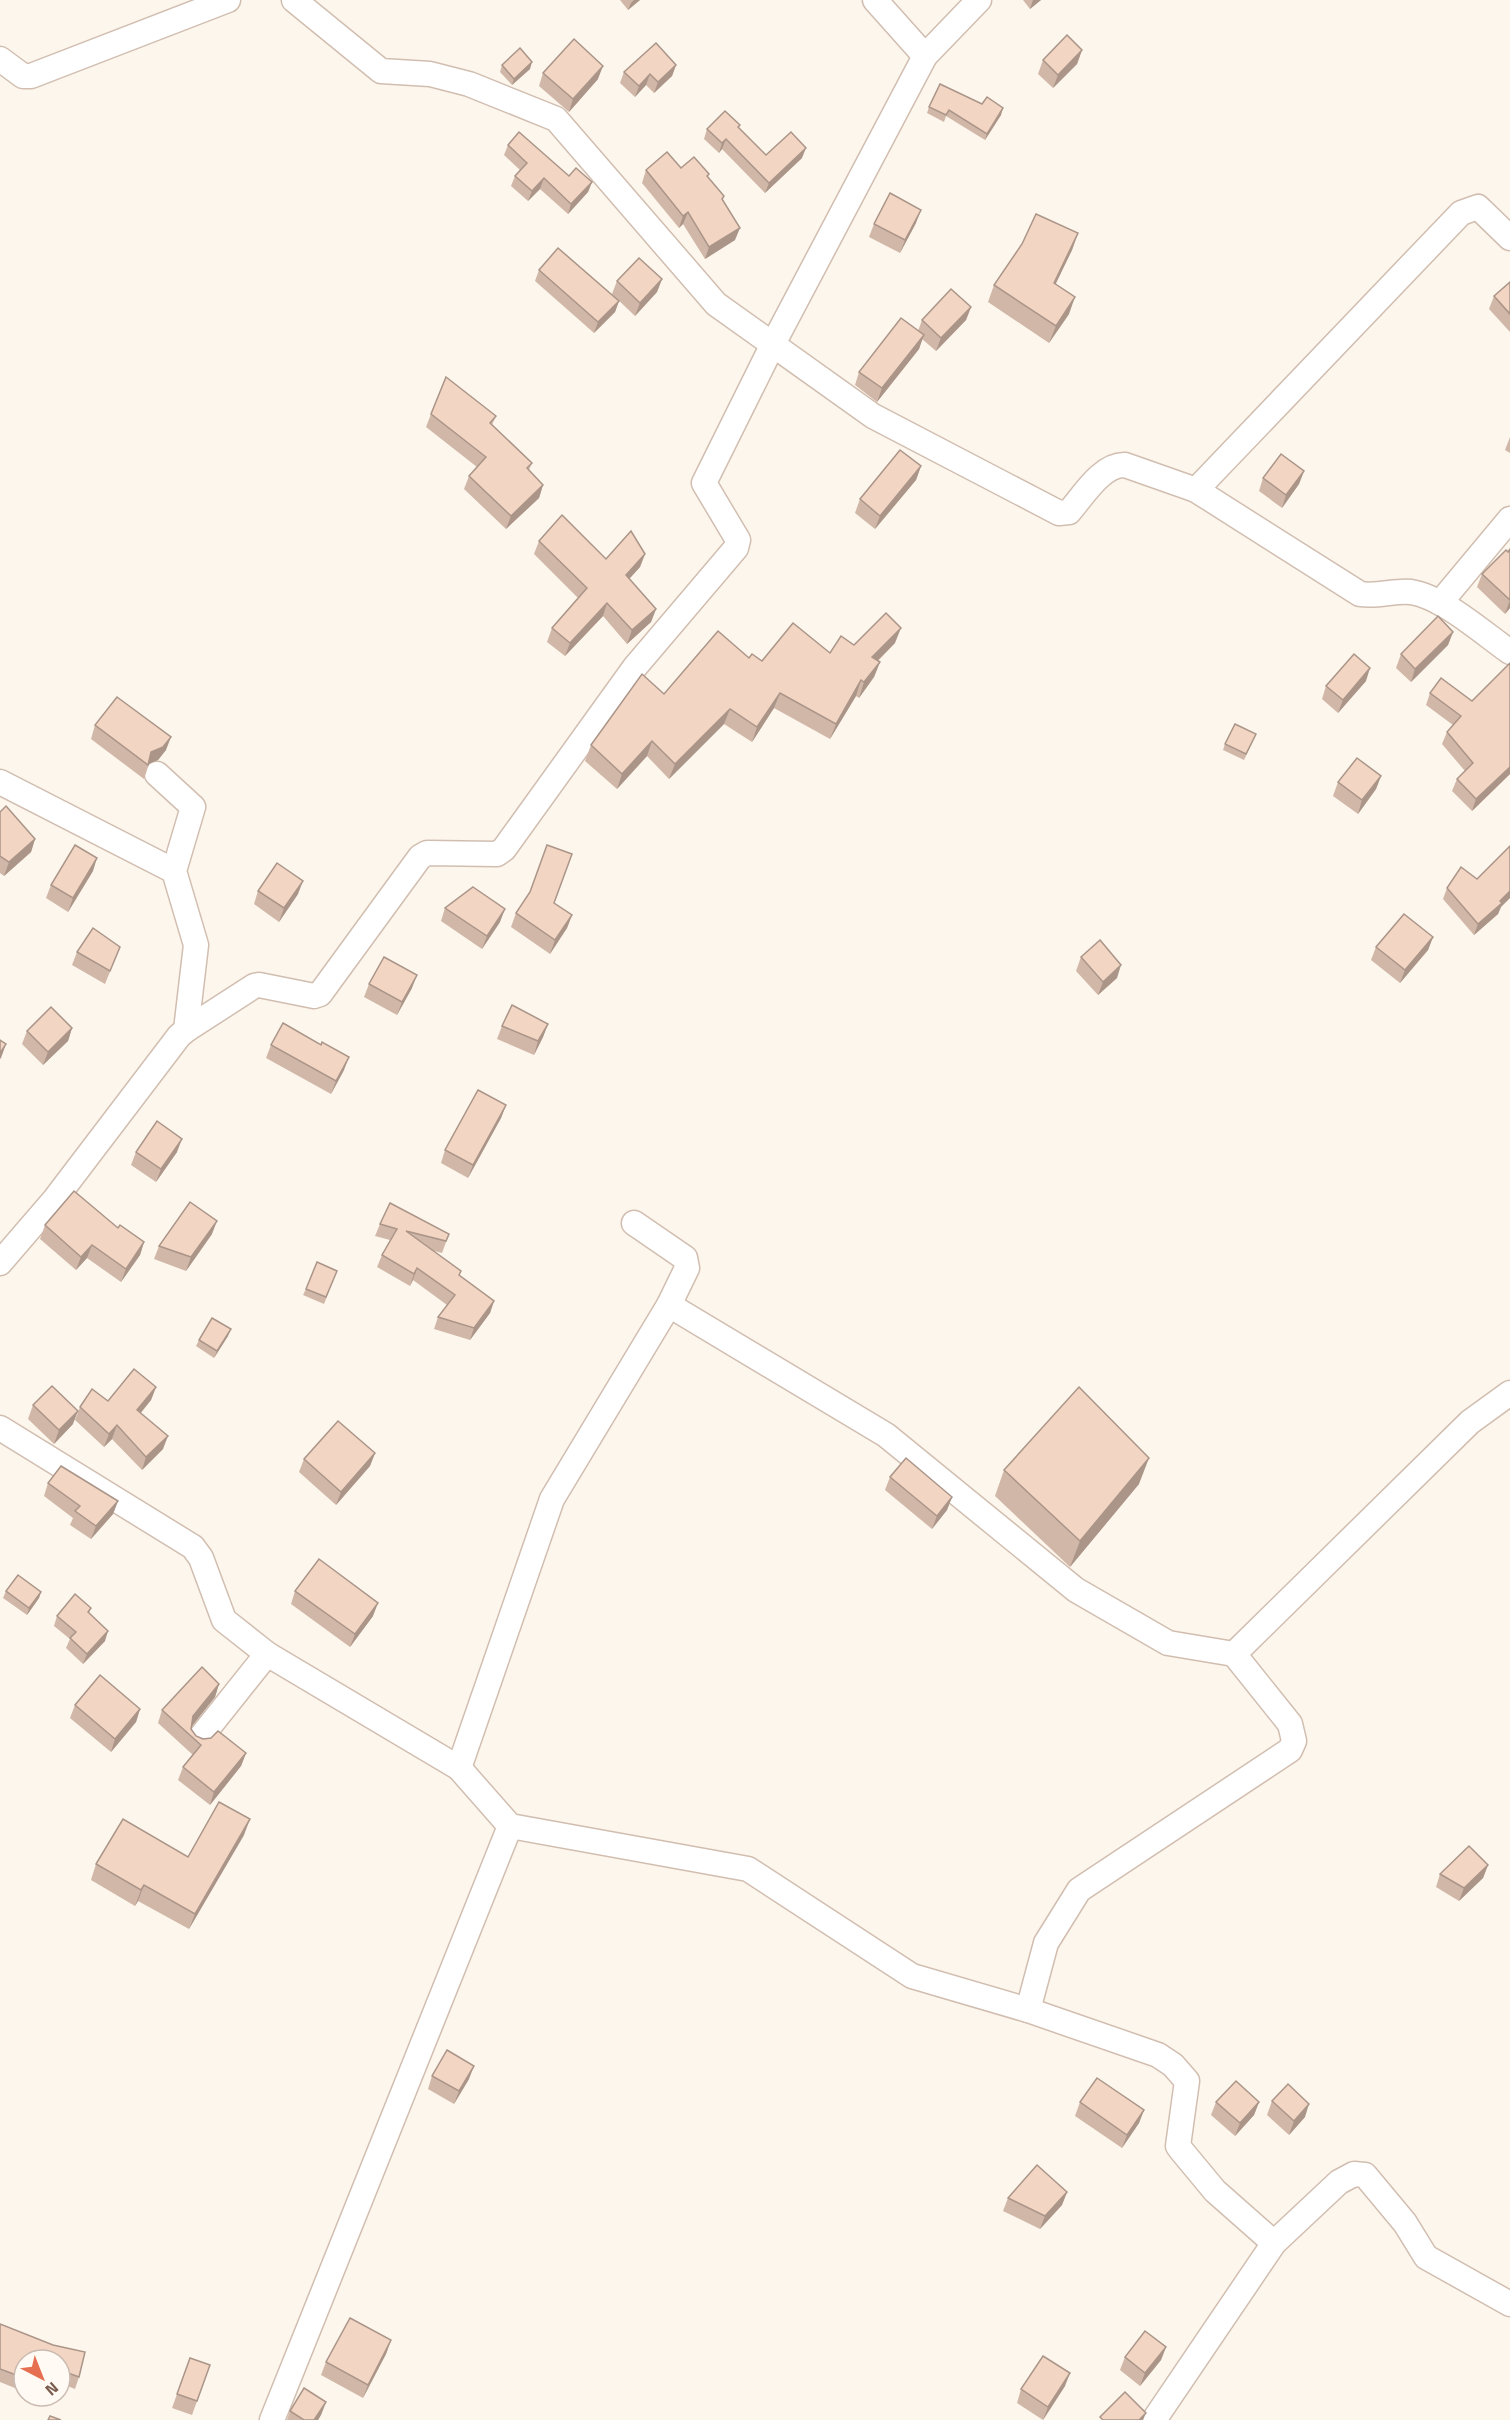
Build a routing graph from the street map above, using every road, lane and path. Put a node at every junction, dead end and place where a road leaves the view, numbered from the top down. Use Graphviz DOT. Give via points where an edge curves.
graph roads {
  1 [pos="228,0"];
  2 [pos="294,0"];
  3 [pos="875,0"];
  4 [pos="979,0"];
  5 [pos="925,56"];
  6 [pos="0,59"];
  7 [pos="1510,238"];
  8 [pos="772,346"];
  9 [pos="1196,490"];
  10 [pos="1510,519"];
  11 [pos="1440,603"];
  12 [pos="1510,652"];
  13 [pos="157,774"];
  14 [pos="0,782"];
  15 [pos="174,871"];
  16 [pos="186,1030"];
  17 [pos="634,1223"];
  18 [pos="0,1263"];
  19 [pos="669,1305"];
  20 [pos="1510,1393"];
  21 [pos="0,1428"];
  22 [pos="267,1654"];
  23 [pos="1234,1654"];
  24 [pos="200,1738"];
  25 [pos="459,1768"];
  26 [pos="510,1826"];
  27 [pos="1028,2010"];
  28 [pos="1274,2243"];
  29 [pos="1510,2304"];
  30 [pos="272,2420"];
  31 [pos="1154,2420"];
  1 -- 6 [label="street" via="31,76 23,76"];
  2 -- 8 [label="street" via="381,71 430,74 469,84 556,120 708,298"];
  3 -- 5 [label="street"];
  4 -- 5 [label="street"];
  5 -- 8 [label="street"];
  7 -- 9 [label="street" via="1478,207 1461,213"];
  8 -- 9 [label="street" via="873,416 1049,510 1069,512 1116,465"];
  8 -- 16 [label="street" via="704,483 738,540 736,548 634,667 504,849 497,854 427,853 420,857 320,994 254,986"];
  9 -- 11 [label="street" via="1360,594 1410,592"];
  10 -- 11 [label="street"];
  11 -- 12 [label="street"];
  13 -- 15 [label="street" via="193,807"];
  14 -- 15 [label="street"];
  15 -- 16 [label="street" via="196,945"];
  16 -- 18 [label="street" via="55,1199"];
  17 -- 19 [label="street" via="685,1258 687,1268"];
  19 -- 23 [label="street" via="886,1435 1076,1590 1168,1643"];
  19 -- 25 [label="street" via="552,1499"];
  20 -- 23 [label="street" via="1470,1422"];
  21 -- 22 [label="street" via="193,1547 201,1558 220,1614"];
  22 -- 24 [label="street"];
  22 -- 25 [label="street"];
  23 -- 27 [label="street" via="1290,1724 1294,1741 1290,1750 1079,1890 1046,1943"];
  25 -- 26 [label="street"];
  26 -- 27 [label="street" via="748,1869 912,1976"];
  26 -- 30 [label="street"];
  27 -- 28 [label="street" via="1139,2046 1173,2065 1187,2081 1181,2150 1215,2191"];
  28 -- 29 [label="street" via="1339,2182 1354,2174 1365,2175 1405,2223 1426,2257"];
  28 -- 31 [label="street"];
}
